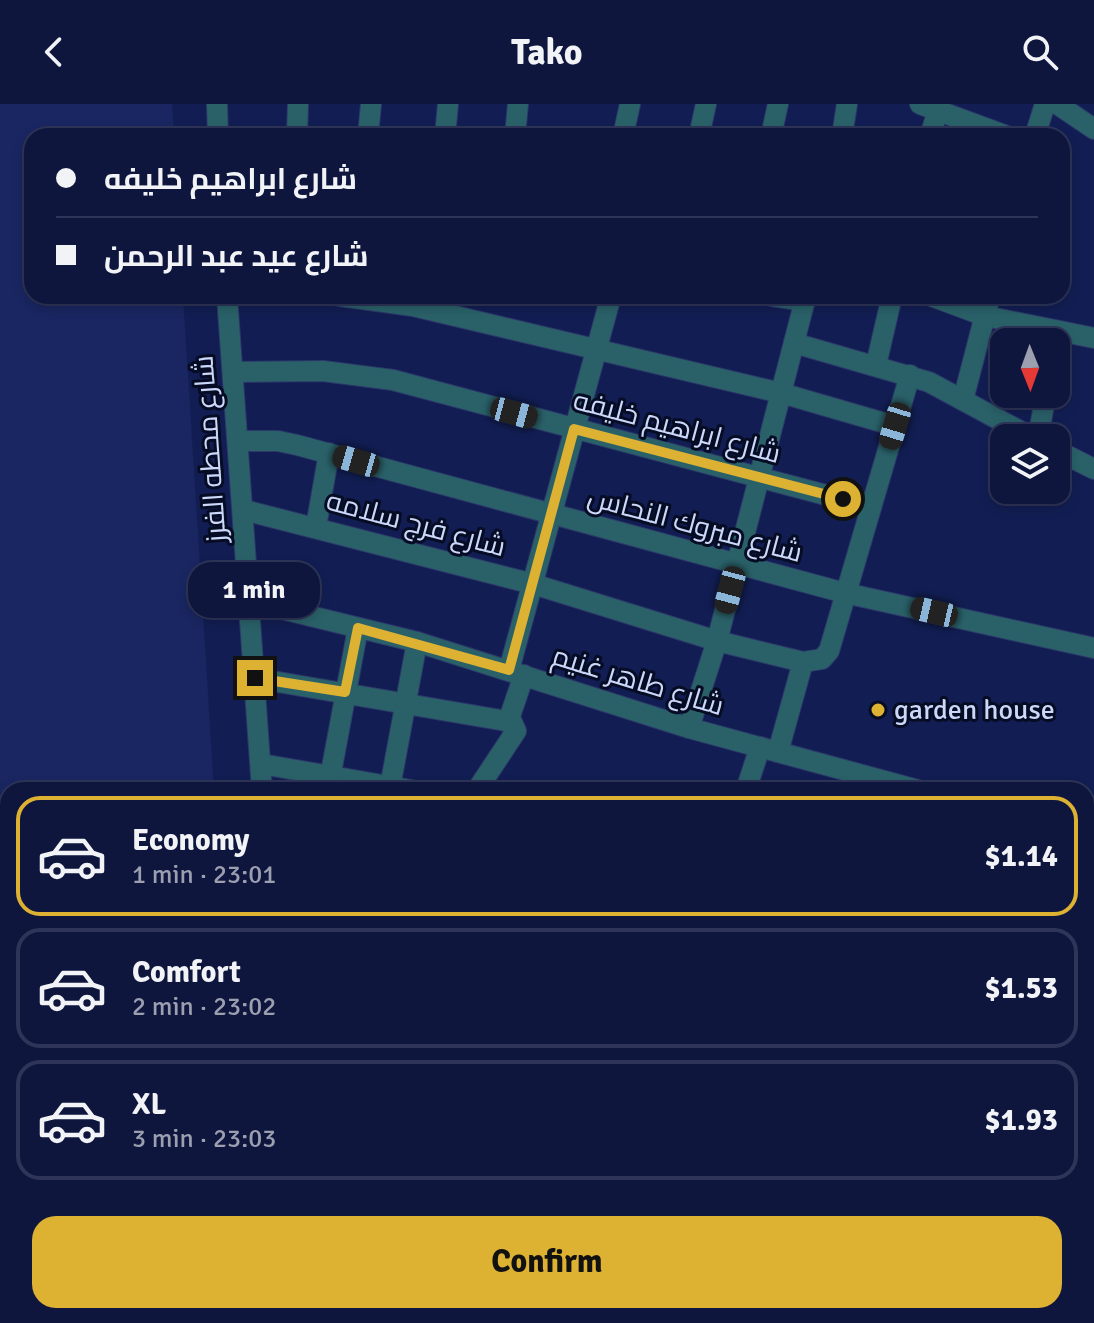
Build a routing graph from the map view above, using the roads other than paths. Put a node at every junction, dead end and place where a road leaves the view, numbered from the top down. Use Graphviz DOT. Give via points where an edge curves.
graph roads {
  1 [pos="217,104"];
  2 [pos="298,104"];
  3 [pos="371,104"];
  4 [pos="448,104"];
  5 [pos="518,104"];
  6 [pos="630,104"];
  7 [pos="706,104"];
  8 [pos="778,104"];
  9 [pos="847,104"];
  10 [pos="1045,104"];
  11 [pos="1057,104"];
  12 [pos="933,106"];
  13 [pos="218,128"];
  14 [pos="297,128"];
  15 [pos="369,128"];
  16 [pos="446,128"];
  17 [pos="516,128"];
  18 [pos="625,128"];
  19 [pos="701,128"];
  20 [pos="773,128"];
  21 [pos="843,128"];
  22 [pos="931,128"];
  23 [pos="987,128"];
  24 [pos="1038,128"];
  25 [pos="1094,129"];
  26 [pos="234,304"];
  27 [pos="398,304"];
  28 [pos="609,304"];
  29 [pos="804,304"];
  30 [pos="890,304"];
  31 [pos="953,304"];
  32 [pos="988,304"];
  33 [pos="985,316"];
  34 [pos="1028,328"];
  35 [pos="1070,337"];
  36 [pos="1094,338"];
  37 [pos="794,343"];
  38 [pos="596,350"];
  39 [pos="876,365"];
  40 [pos="233,372"];
  41 [pos="910,375"];
  42 [pos="781,393"];
  43 [pos="963,400"];
  44 [pos="1009,424"];
  45 [pos="895,426"];
  46 [pos="574,429"];
  47 [pos="238,441"];
  48 [pos="329,453"];
  49 [pos="1070,457"];
  50 [pos="1094,469"];
  51 [pos="759,477"];
  52 [pos="871,507"];
  53 [pos="244,510"];
  54 [pos="550,516"];
  55 [pos="316,527"];
  56 [pos="736,565"];
  57 [pos="533,584"];
  58 [pos="845,593"];
  59 [pos="249,601"];
  60 [pos="358,628"];
  61 [pos="717,641"];
  62 [pos="417,642"];
  63 [pos="1094,648"];
  64 [pos="803,662"];
  65 [pos="517,672"];
  66 [pos="255,678"];
  67 [pos="345,692"];
  68 [pos="403,703"];
  69 [pos="510,722"];
  70 [pos="689,728"];
  71 [pos="769,750"];
  72 [pos="261,764"];
  73 [pos="330,778"];
  74 [pos="262,782"];
  75 [pos="357,782"];
  76 [pos="391,782"];
  77 [pos="482,782"];
  78 [pos="751,782"];
  79 [pos="888,782"];
  1 -- 13 [label="street"];
  2 -- 14 [label="street"];
  3 -- 15 [label="street"];
  4 -- 16 [label="street"];
  5 -- 17 [label="street"];
  6 -- 18 [label="street"];
  7 -- 19 [label="street"];
  8 -- 20 [label="street"];
  9 -- 21 [label="street"];
  10 -- 24 [label="street"];
  11 -- 25 [label="street"];
  12 -- 22 [label="street"];
  12 -- 23 [label="street"];
  26 -- 40 [label="street, شارع محطه الفرز"];
  27 -- 38 [label="street"];
  28 -- 38 [label="street"];
  29 -- 37 [label="street"];
  30 -- 39 [label="street"];
  31 -- 33 [label="street"];
  32 -- 33 [label="street"];
  33 -- 34 [label="street"];
  33 -- 43 [label="street"];
  35 -- 36 [label="street"];
  37 -- 39 [label="street"];
  37 -- 42 [label="street"];
  38 -- 42 [label="street"];
  38 -- 46 [label="street"];
  39 -- 41 [label="street"];
  40 -- 46 [label="street, شارع ابراهيم خليفه" via="358,374"];
  40 -- 47 [label="street, شارع محطه الفرز"];
  41 -- 43 [label="street"];
  41 -- 45 [label="street"];
  42 -- 45 [label="street"];
  42 -- 51 [label="street"];
  43 -- 44 [label="street"];
  45 -- 52 [label="street"];
  46 -- 51 [label="street, شارع ابراهيم خليفه"];
  46 -- 54 [label="street"];
  47 -- 48 [label="street, شارع مبروك النحاس" via="278,441"];
  47 -- 53 [label="street, شارع محطه الفرز"];
  48 -- 54 [label="street, شارع مبروك النحاس"];
  48 -- 55 [label="street"];
  49 -- 50 [label="street"];
  51 -- 52 [label="street, شارع ابراهيم خليفه"];
  51 -- 56 [label="street"];
  52 -- 58 [label="street"];
  53 -- 55 [label="street, شارع فرج سلامه"];
  53 -- 59 [label="street, شارع محطه الفرز"];
  54 -- 56 [label="street, شارع مبروك النحاس"];
  54 -- 57 [label="street"];
  55 -- 57 [label="street, شارع فرج سلامه"];
  56 -- 58 [label="street, شارع مبروك النحاس"];
  56 -- 61 [label="street"];
  57 -- 61 [label="street, شارع فرج سلامه"];
  57 -- 65 [label="street"];
  58 -- 63 [label="street, شارع مبروك النحاس"];
  58 -- 64 [label="street" via="829,651 822,659"];
  59 -- 60 [label="street, شارع طاهر غنيم"];
  59 -- 66 [label="street, شارع محطه الفرز"];
  60 -- 62 [label="street, شارع طاهر غنيم"];
  60 -- 67 [label="street"];
  61 -- 64 [label="street, شارع فرج سلامه"];
  61 -- 70 [label="street"];
  62 -- 65 [label="street, شارع طاهر غنيم"];
  62 -- 68 [label="street"];
  64 -- 71 [label="street"];
  65 -- 69 [label="street"];
  65 -- 70 [label="street, شارع طاهر غنيم"];
  66 -- 67 [label="street"];
  66 -- 72 [label="street, شارع محطه الفرز"];
  67 -- 68 [label="street"];
  67 -- 73 [label="street"];
  68 -- 69 [label="street"];
  68 -- 76 [label="street"];
  69 -- 77 [label="street" via="516,731"];
  70 -- 71 [label="street, شارع طاهر غنيم"];
  71 -- 78 [label="street"];
  71 -- 79 [label="street, شارع طاهر غنيم"];
  72 -- 73 [label="street"];
  72 -- 74 [label="street, شارع محطه الفرز"];
  73 -- 75 [label="street"];
}
